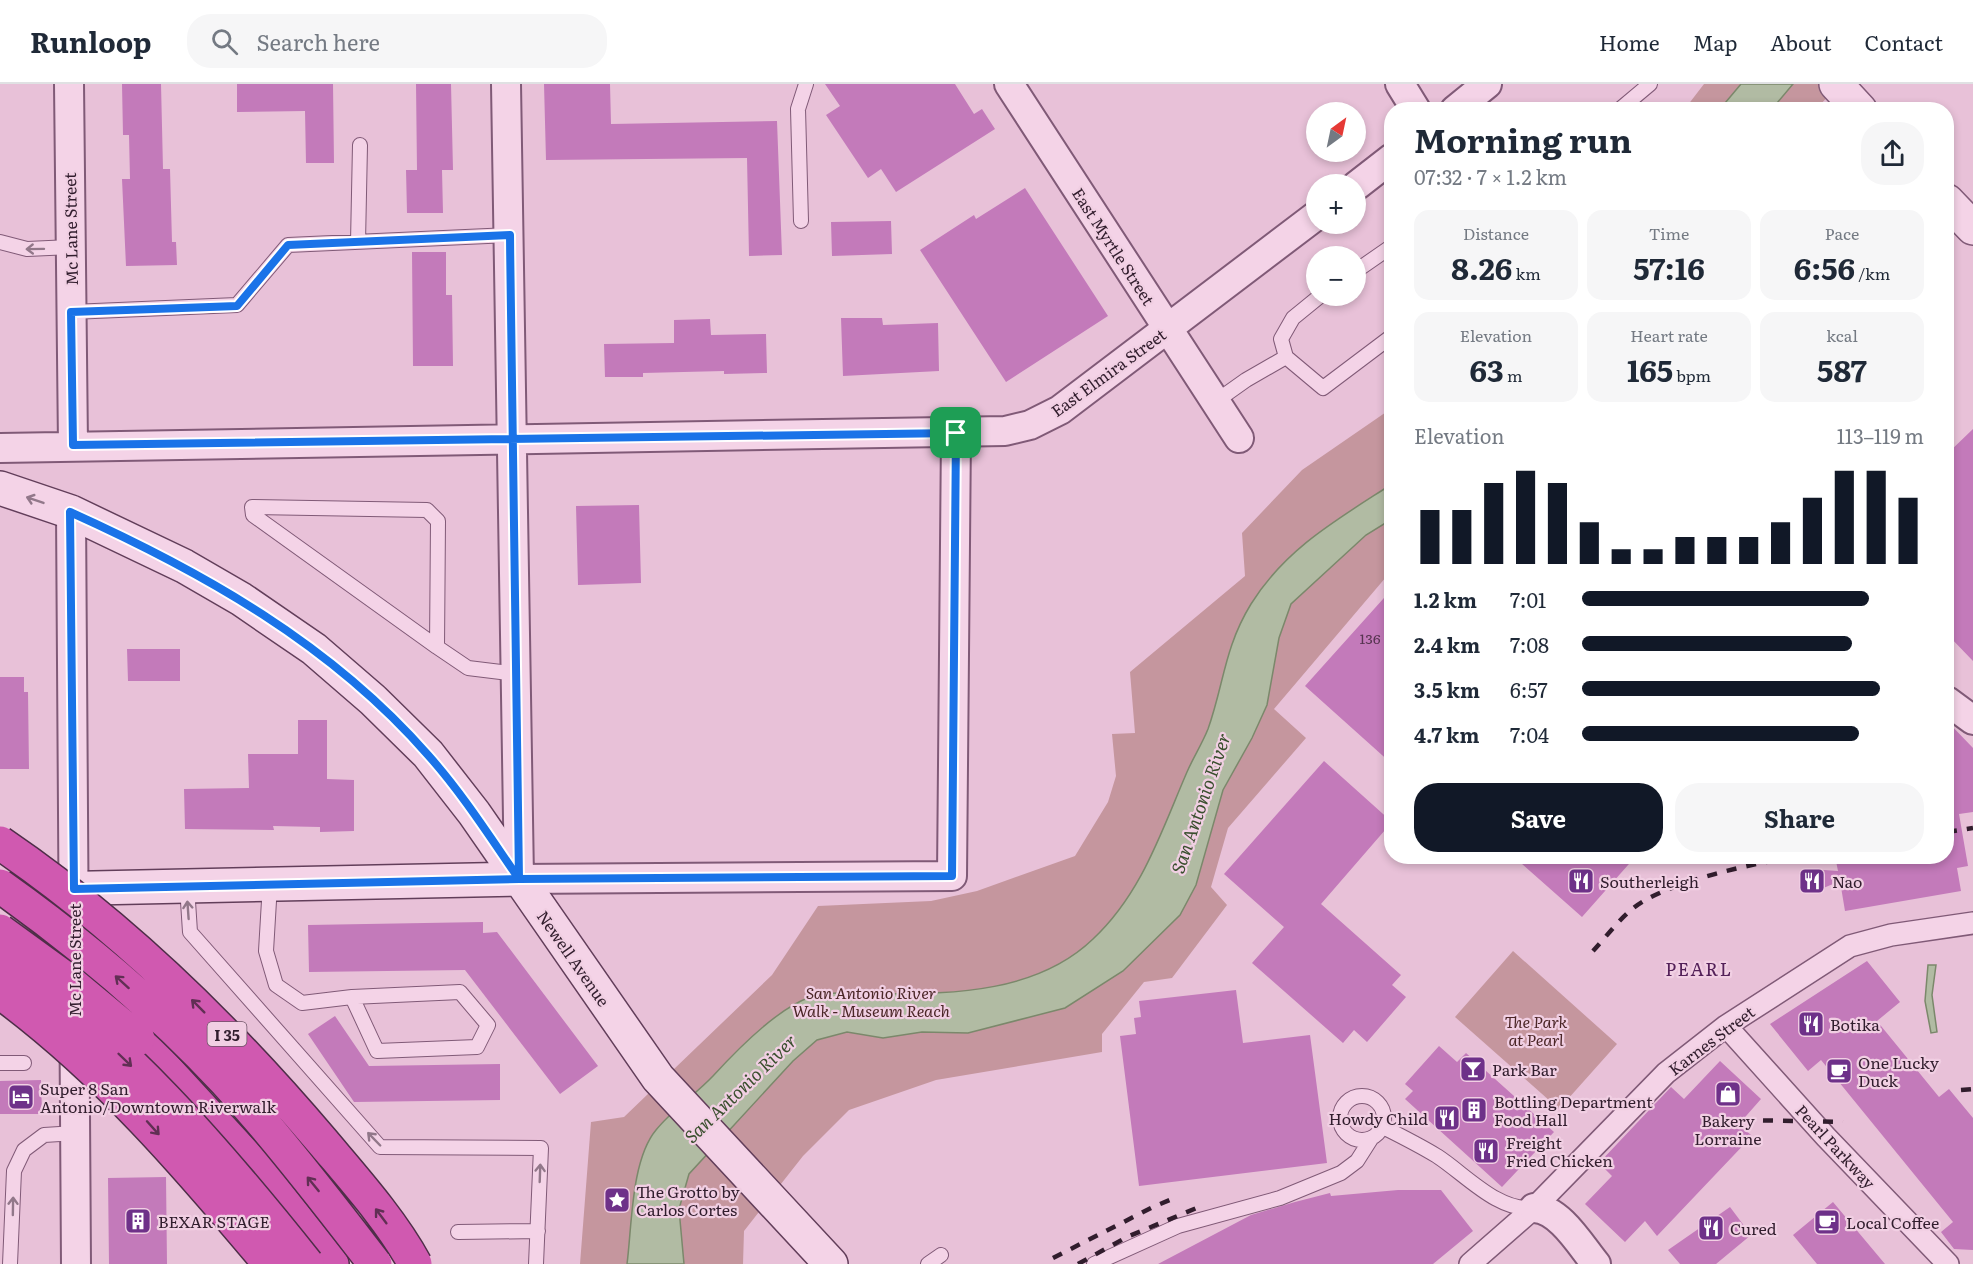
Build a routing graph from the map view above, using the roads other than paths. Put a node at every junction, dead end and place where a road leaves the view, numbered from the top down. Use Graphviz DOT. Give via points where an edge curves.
graph roads {
  1 [pos="69,84"];
  2 [pos="506,84"];
  3 [pos="807,84"];
  4 [pos="1009,84"];
  5 [pos="1400,84"];
  6 [pos="1487,84"];
  7 [pos="1650,84"];
  8 [pos="1411,102"];
  9 [pos="1465,102"];
  10 [pos="1629,102"];
  11 [pos="360,145"];
  12 [pos="1384,164"];
  13 [pos="1366,178"];
  14 [pos="1954,208"];
  15 [pos="801,222"];
  16 [pos="1306,223"];
  17 [pos="1973,228"];
  18 [pos="510,235"];
  19 [pos="0,242"];
  20 [pos="358,242"];
  21 [pos="71,247"];
  22 [pos="1384,252"];
  23 [pos="1366,264"];
  24 [pos="1308,306"];
  25 [pos="71,312"];
  26 [pos="1168,329"];
  27 [pos="1384,342"];
  28 [pos="1286,357"];
  29 [pos="1215,402"];
  30 [pos="956,433"];
  31 [pos="512,438"];
  32 [pos="1239,438"];
  33 [pos="73,445"];
  34 [pos="0,448"];
  35 [pos="0,488"];
  36 [pos="70,512"];
  37 [pos="437,647"];
  38 [pos="518,674"];
  39 [pos="1954,706"];
  40 [pos="1973,720"];
  41 [pos="0,843"];
  42 [pos="519,879"];
  43 [pos="270,884"];
  44 [pos="0,886"];
  45 [pos="187,886"];
  46 [pos="74,889"];
  47 [pos="0,890"];
  48 [pos="1973,923"];
  49 [pos="0,931"];
  50 [pos="0,956"];
  51 [pos="0,992"];
  52 [pos="352,998"];
  53 [pos="1726,1026"];
  54 [pos="0,1063"];
  55 [pos="24,1063"];
  56 [pos="1383,1127"];
  57 [pos="76,1133"];
  58 [pos="1371,1139"];
  59 [pos="1534,1208"];
  60 [pos="538,1231"];
  61 [pos="458,1232"];
  62 [pos="941,1255"];
  63 [pos="10,1264"];
  64 [pos="76,1264"];
  65 [pos="270,1264"];
  66 [pos="307,1264"];
  67 [pos="332,1264"];
  68 [pos="375,1264"];
  69 [pos="415,1264"];
  70 [pos="536,1264"];
  71 [pos="831,1264"];
  72 [pos="928,1264"];
  73 [pos="1094,1264"];
  74 [pos="1470,1264"];
  75 [pos="1596,1264"];
  76 [pos="1948,1264"];
  1 -- 21 [label="street, Mc Lane Street"];
  2 -- 18 [label="street"];
  3 -- 15 [label="lane" via="798,110"];
  4 -- 26 [label="street, East Myrtle Street"];
  5 -- 8 [label="street"];
  6 -- 9 [label="street"];
  7 -- 10 [label="lane"];
  11 -- 20 [label="lane"];
  12 -- 13 [label="street"];
  14 -- 17 [label="main road"];
  16 -- 26 [label="street, East Elmira Street"];
  18 -- 20 [label="lane"];
  18 -- 31 [label="street"];
  21 -- 19 [label="lane, one-way" via="27,249"];
  20 -- 25 [label="lane" via="288,245 237,306"];
  21 -- 25 [label="street, Mc Lane Street"];
  22 -- 23 [label="lane"];
  24 -- 28 [label="lane" via="1293,318 1281,339"];
  25 -- 33 [label="street, Mc Lane Street"];
  26 -- 29 [label="street, East Myrtle Street"];
  26 -- 30 [label="street, East Elmira Street" via="1060,410 1030,425 1005,431"];
  27 -- 28 [label="lane" via="1323,388"];
  28 -- 29 [label="lane"];
  29 -- 32 [label="street, East Myrtle Street"];
  30 -- 31 [label="street, East Elmira Street"];
  30 -- 42 [label="street" via="952,876"];
  31 -- 33 [label="street, East Elmira Street"];
  31 -- 38 [label="street"];
  33 -- 34 [label="street, East Elmira Street"];
  36 -- 35 [label="main road, Newell Avenue, one-way"];
  36 -- 42 [label="main road, Newell Avenue" via="194,571 314,649 428,754"];
  36 -- 46 [label="street, Mc Lane Street"];
  37 -- 37 [label="lane" via="253,514 252,507 427,510 438,522"];
  37 -- 38 [label="lane" via="468,668"];
  38 -- 42 [label="street"];
  39 -- 40 [label="street"];
  69 -- 41 [label="highway, I 35, one-way, bridge" via="346,1170 234,1041 136,948"];
  42 -- 43 [label="main road"];
  42 -- 71 [label="main road, Newell Avenue" via="658,1078"];
  43 -- 45 [label="main road"];
  43 -- 52 [label="lane" via="266,951 276,985 302,1002"];
  68 -- 44 [label="highway, I 35, one-way, bridge" via="317,1188 213,1068 106,968"];
  45 -- 46 [label="main road"];
  60 -- 45 [label="lane, one-way" via="541,1148 380,1147 190,932"];
  46 -- 47 [label="main road"];
  46 -- 57 [label="street, Mc Lane Street"];
  48 -- 53 [label="street, Karnes Street" via="1891,935 1850,946"];
  49 -- 67 [label="highway, bridge" via="138,1039 255,1166"];
  50 -- 66 [label="highway, one-way, bridge" via="66,1006 179,1112"];
  51 -- 65 [label="highway, one-way, bridge" via="91,1066 147,1121"];
  52 -- 52 [label="lane" via="460,992 488,1024 477,1047 377,1051"];
  53 -- 59 [label="street, Karnes Street" via="1666,1073"];
  53 -- 76 [label="street, Pearl Parkway"];
  54 -- 55 [label="lane"];
  56 -- 58 [label="lane"];
  56 -- 58 [label="lane" via="1378,1103 1362,1096 1346,1103 1340,1119 1342,1127 1354,1139"];
  56 -- 59 [label="lane" via="1437,1156 1500,1201"];
  63 -- 57 [label="lane, one-way" via="14,1171 24,1150 44,1135"];
  57 -- 64 [label="street, Mc Lane Street"];
  58 -- 73 [label="lane" via="1357,1161 1341,1173 1280,1198 1178,1226"];
  59 -- 74 [label="street, Karnes Street"];
  59 -- 75 [label="street" via="1557,1219"];
  60 -- 61 [label="lane"];
  60 -- 70 [label="lane"];
  62 -- 72 [label="lane"];
}
